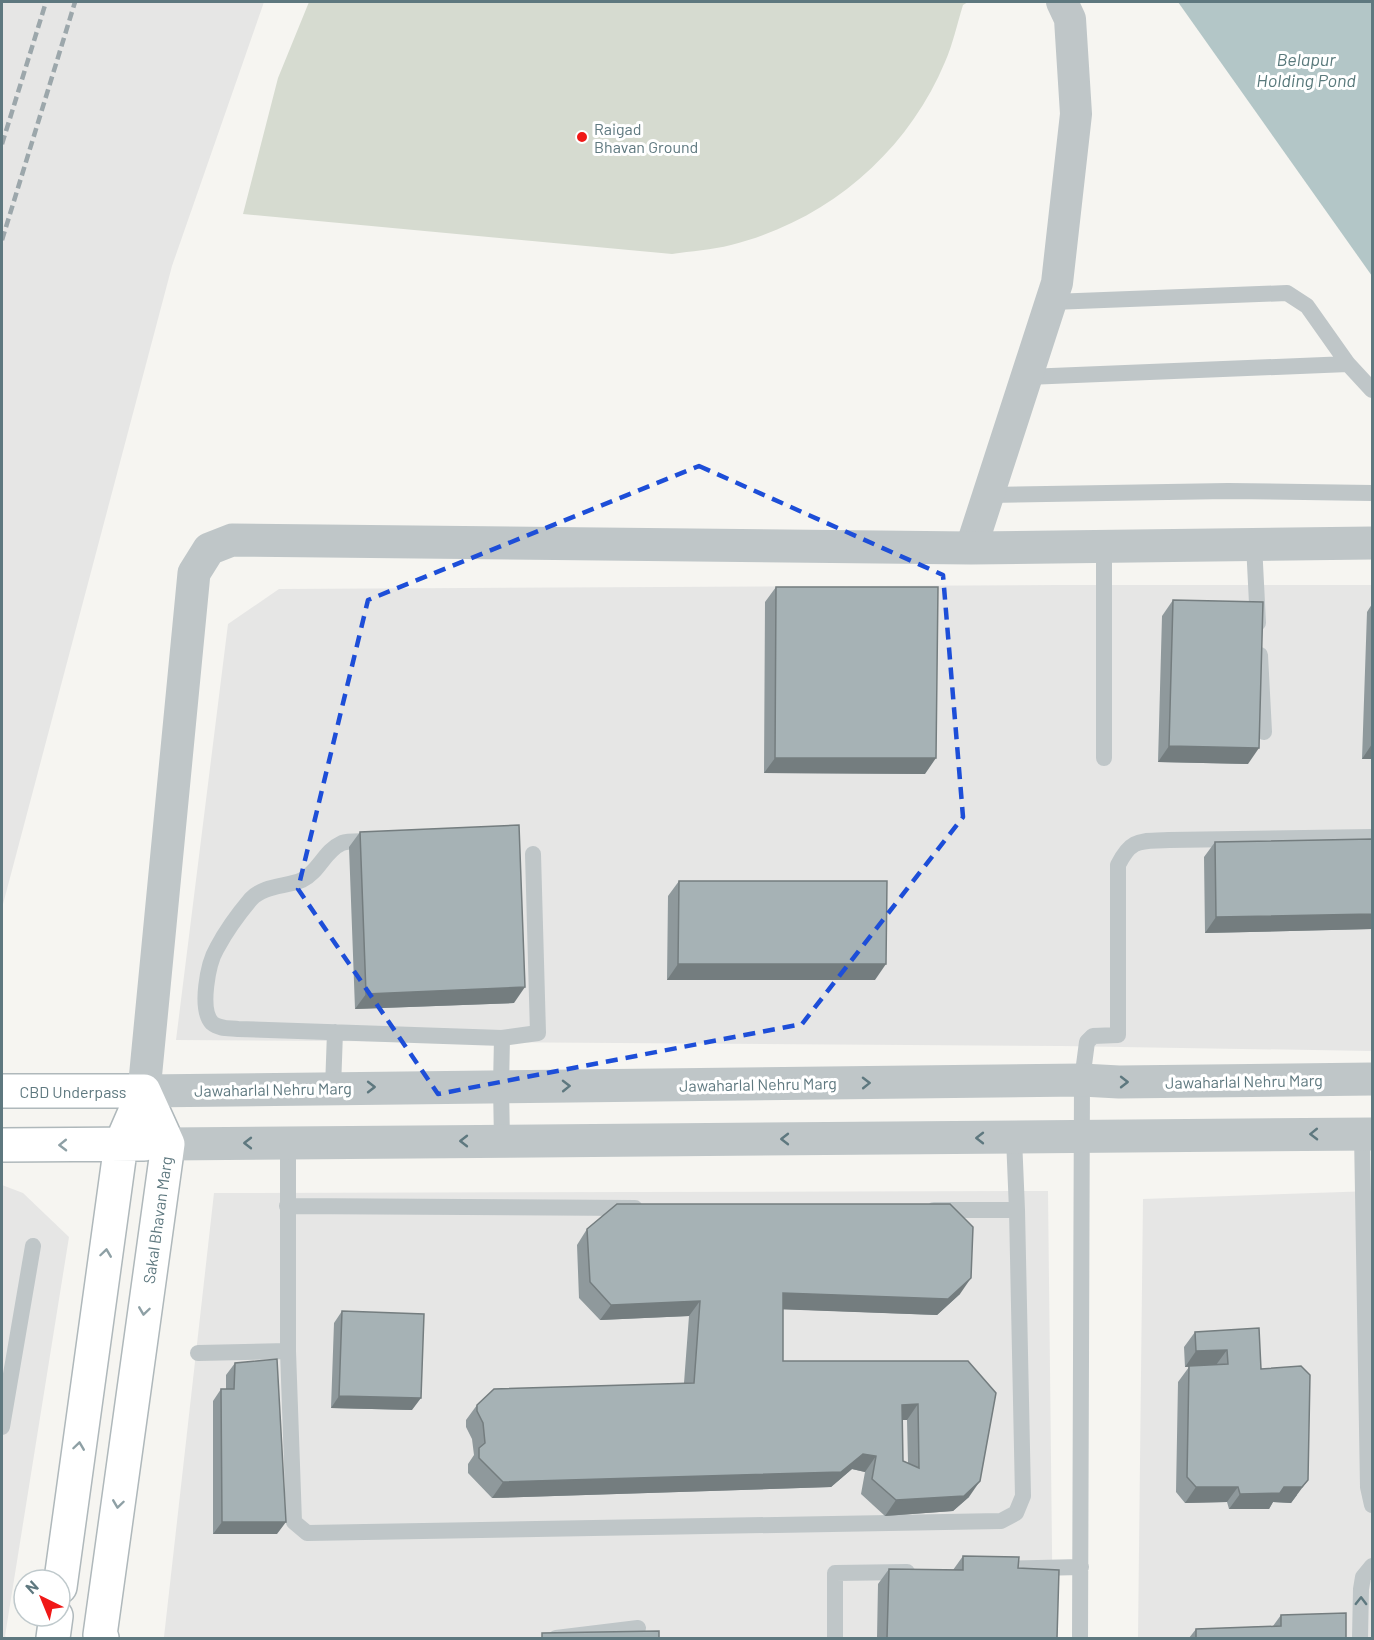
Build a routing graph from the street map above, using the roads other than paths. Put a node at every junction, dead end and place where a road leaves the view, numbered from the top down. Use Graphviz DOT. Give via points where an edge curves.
graph roads {
  1 [pos="1062,2"];
  2 [pos="1052,302"];
  3 [pos="1348,363"];
  4 [pos="1027,377"];
  5 [pos="1372,390"];
  6 [pos="1372,493"];
  7 [pos="988,495"];
  8 [pos="1372,543"];
  9 [pos="1254,544"];
  10 [pos="1104,546"];
  11 [pos="971,548"];
  12 [pos="1264,732"];
  13 [pos="1104,758"];
  14 [pos="1372,837"];
  15 [pos="389,841"];
  16 [pos="533,854"];
  17 [pos="335,1032"];
  18 [pos="502,1038"];
  19 [pos="1372,1079"];
  20 [pos="1082,1080"];
  21 [pos="501,1086"];
  22 [pos="333,1088"];
  23 [pos="2,1091"];
  24 [pos="144,1091"];
  25 [pos="1367,1134"];
  26 [pos="1080,1137"];
  27 [pos="1014,1138"];
  28 [pos="502,1141"];
  29 [pos="288,1143"];
  30 [pos="121,1144"];
  31 [pos="168,1144"];
  32 [pos="2,1145"];
  33 [pos="287,1206"];
  34 [pos="655,1208"];
  35 [pos="912,1209"];
  36 [pos="1017,1210"];
  37 [pos="33,1246"];
  38 [pos="288,1351"];
  39 [pos="198,1353"];
  40 [pos="2,1427"];
  41 [pos="1372,1505"];
  42 [pos="1372,1566"];
  43 [pos="1081,1567"];
  44 [pos="63,1568"];
  45 [pos="978,1570"];
  46 [pos="918,1571"];
  47 [pos="638,1628"];
  48 [pos="102,1638"];
  49 [pos="556,1638"];
  50 [pos="835,1638"];
  51 [pos="1080,1638"];
  52 [pos="1360,1638"];
  1 -- 2 [label="street" via="1070,19 1076,114 1058,283"];
  2 -- 3 [label="lane" via="1287,293 1307,306"];
  2 -- 4 [label="street"];
  3 -- 4 [label="lane"];
  3 -- 5 [label="lane"];
  4 -- 7 [label="street"];
  6 -- 7 [label="lane"];
  7 -- 11 [label="street"];
  8 -- 9 [label="street"];
  9 -- 10 [label="street"];
  9 -- 12 [label="lane"];
  10 -- 11 [label="street"];
  10 -- 13 [label="lane"];
  11 -- 24 [label="street" via="232,540 208,549 194,573"];
  14 -- 20 [label="lane" via="1169,840 1138,842 1126,848 1118,865 1118,1035 1093,1036 1087,1042"];
  15 -- 17 [label="lane" via="343,843 326,854 304,879 252,897 211,961 204,1005 211,1022 220,1028"];
  16 -- 18 [label="lane" via="538,1033"];
  17 -- 18 [label="lane"];
  17 -- 22 [label="lane"];
  18 -- 21 [label="lane"];
  20 -- 19 [label="street, Jawaharlal Nehru Marg, one-way"];
  21 -- 20 [label="street, Jawaharlal Nehru Marg, one-way"];
  20 -- 26 [label="lane"];
  22 -- 21 [label="street, Jawaharlal Nehru Marg, one-way"];
  21 -- 28 [label="lane"];
  22 -- 24 [label="street, Jawaharlal Nehru Marg"];
  23 -- 24 [label="main road, CBD Underpass"];
  24 -- 30 [label="main road"];
  24 -- 31 [label="main road, Sakal Bhavan Marg"];
  25 -- 26 [label="street, one-way"];
  25 -- 41 [label="lane" via="1368,1487"];
  26 -- 27 [label="street"];
  26 -- 43 [label="lane"];
  27 -- 28 [label="street, one-way"];
  27 -- 36 [label="lane"];
  28 -- 29 [label="street, one-way"];
  29 -- 31 [label="street, one-way"];
  29 -- 33 [label="lane"];
  30 -- 31 [label="main road"];
  30 -- 32 [label="main road, one-way"];
  44 -- 30 [label="main road, one-way"];
  31 -- 48 [label="main road, Sakal Bhavan Marg, one-way" via="99,1635"];
  33 -- 34 [label="lane"];
  33 -- 38 [label="lane"];
  35 -- 36 [label="lane"];
  36 -- 38 [label="lane" via="1023,1496 1016,1513 1001,1521 307,1533 294,1522"];
  37 -- 40 [label="lane"];
  38 -- 39 [label="lane"];
  52 -- 42 [label="lane, one-way" via="1361,1589 1363,1577"];
  43 -- 45 [label="lane"];
  43 -- 51 [label="lane"];
  46 -- 50 [label="lane" via="835,1573"];
  47 -- 49 [label="lane"];
}
